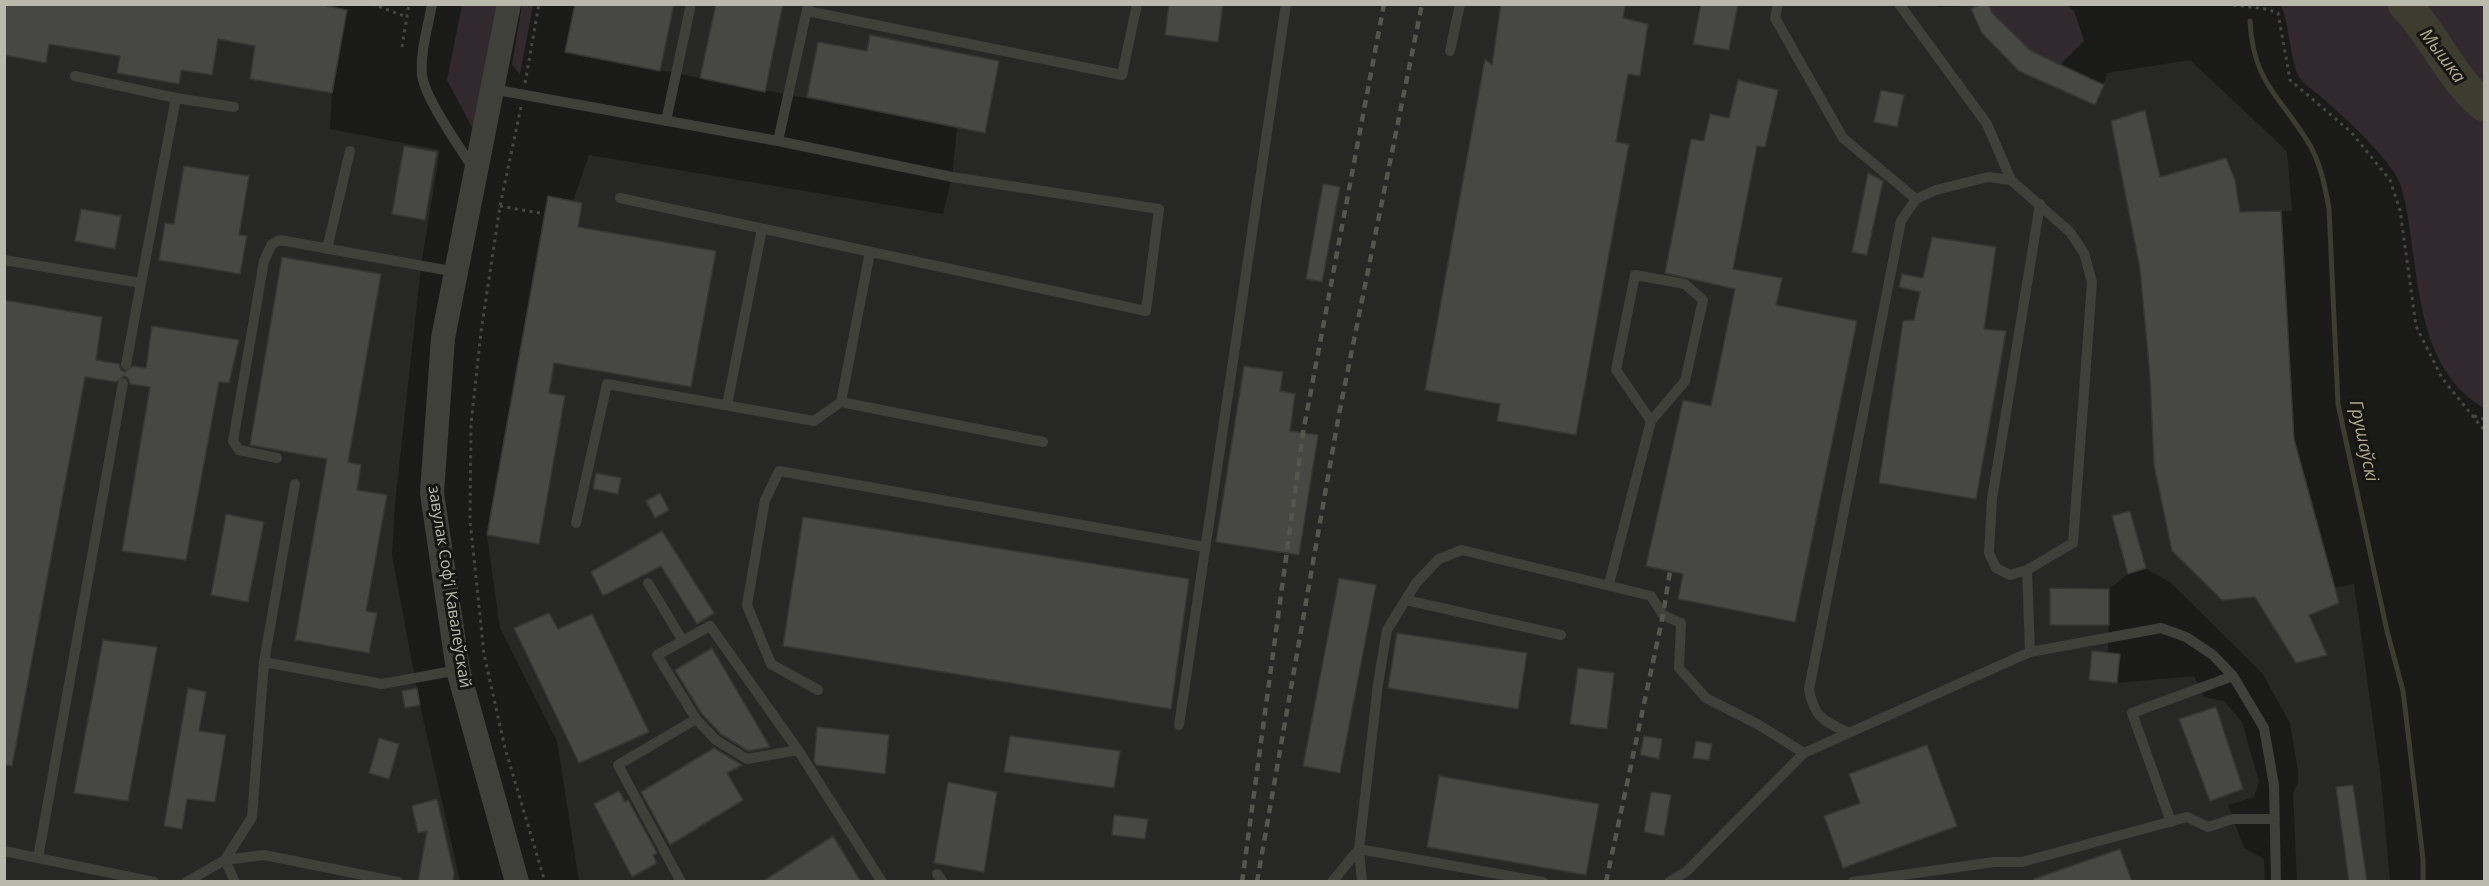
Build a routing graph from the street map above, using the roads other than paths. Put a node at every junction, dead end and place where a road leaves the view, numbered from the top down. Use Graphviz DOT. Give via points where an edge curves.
graph roads {
  1 [pos="432,4"];
  2 [pos="509,4"];
  3 [pos="691,4"];
  4 [pos="1137,4"];
  5 [pos="1286,4"];
  6 [pos="1460,4"];
  7 [pos="1778,4"];
  8 [pos="1899,4"];
  9 [pos="808,8"];
  10 [pos="1450,51"];
  11 [pos="75,76"];
  12 [pos="492,89"];
  13 [pos="176,98"];
  14 [pos="234,107"];
  15 [pos="666,121"];
  16 [pos="777,141"];
  17 [pos="350,151"];
  18 [pos="474,170"];
  19 [pos="2011,180"];
  20 [pos="620,198"];
  21 [pos="1916,199"];
  22 [pos="2040,204"];
  23 [pos="762,229"];
  24 [pos="327,249"];
  25 [pos="870,252"];
  26 [pos="4,260"];
  27 [pos="456,272"];
  28 [pos="141,283"];
  29 [pos="126,365"];
  30 [pos="123,383"];
  31 [pos="842,402"];
  32 [pos="727,405"];
  33 [pos="1651,421"];
  34 [pos="1043,442"];
  35 [pos="277,458"];
  36 [pos="295,484"];
  37 [pos="576,523"];
  38 [pos="1205,547"];
  39 [pos="2027,570"];
  40 [pos="648,583"];
  41 [pos="1609,584"];
  42 [pos="1406,600"];
  43 [pos="1561,635"];
  44 [pos="683,641"];
  45 [pos="2030,652"];
  46 [pos="264,662"];
  47 [pos="458,670"];
  48 [pos="2233,676"];
  49 [pos="818,690"];
  50 [pos="696,719"];
  51 [pos="1179,725"];
  52 [pos="1849,733"];
  53 [pos="798,750"];
  54 [pos="1804,753"];
  55 [pos="2275,819"];
  56 [pos="2171,822"];
  57 [pos="1359,849"];
  58 [pos="4,851"];
  59 [pos="38,858"];
  60 [pos="225,860"];
  61 [pos="154,882"];
  62 [pos="186,882"];
  63 [pos="235,882"];
  64 [pos="398,882"];
  65 [pos="517,882"];
  66 [pos="681,882"];
  67 [pos="882,882"];
  68 [pos="1332,882"];
  69 [pos="1362,882"];
  70 [pos="1544,882"];
  71 [pos="1669,882"];
  72 [pos="1854,882"];
  73 [pos="2276,882"];
  1 -- 18 [label="lane" via="423,80"];
  2 -- 12 [label="street, завулак Софʼі Кавалеўскай"];
  3 -- 15 [label="lane"];
  4 -- 9 [label="lane" via="1122,75"];
  5 -- 38 [label="lane"];
  6 -- 10 [label="lane"];
  7 -- 21 [label="lane" via="1775,18 1843,138"];
  8 -- 19 [label="lane" via="1988,124"];
  9 -- 16 [label="lane"];
  11 -- 13 [label="lane"];
  12 -- 15 [label="lane"];
  12 -- 18 [label="street, завулак Софʼі Кавалеўскай"];
  13 -- 14 [label="lane"];
  13 -- 28 [label="lane"];
  15 -- 16 [label="lane"];
  16 -- 25 [label="lane" via="952,177 1159,209 1146,311"];
  17 -- 24 [label="lane"];
  18 -- 27 [label="street, завулак Софʼі Кавалеўскай"];
  19 -- 21 [label="lane" via="1988,177"];
  19 -- 22 [label="lane"];
  20 -- 23 [label="lane"];
  21 -- 52 [label="lane" via="1901,221 1809,689 1812,707 1823,721"];
  22 -- 39 [label="lane" via="1992,499 1989,553 1996,568 2010,575"];
  22 -- 39 [label="lane" via="2070,232 2084,252 2092,282 2073,543"];
  23 -- 25 [label="lane"];
  23 -- 32 [label="lane"];
  24 -- 27 [label="lane"];
  24 -- 35 [label="lane" via="280,240 272,244 264,261 233,441 239,450"];
  25 -- 31 [label="lane"];
  26 -- 28 [label="lane"];
  27 -- 47 [label="street, завулак Софʼі Кавалеўскай" via="443,338 432,493"];
  28 -- 29 [label="lane"];
  30 -- 59 [label="lane"];
  31 -- 32 [label="lane" via="814,421"];
  31 -- 34 [label="lane"];
  32 -- 37 [label="lane" via="607,384"];
  33 -- 33 [label="lane" via="1685,381 1702,300 1686,284 1635,275 1616,370"];
  33 -- 41 [label="lane"];
  36 -- 46 [label="lane"];
  38 -- 49 [label="lane" via="779,471 765,500 747,605 771,664"];
  38 -- 51 [label="lane"];
  39 -- 45 [label="lane"];
  40 -- 44 [label="lane"];
  41 -- 42 [label="lane" via="1462,550 1439,559"];
  41 -- 54 [label="lane" via="1651,596 1663,615 1681,623 1679,668 1706,698"];
  42 -- 43 [label="lane"];
  42 -- 57 [label="lane" via="1387,630"];
  44 -- 50 [label="lane" via="657,655"];
  44 -- 53 [label="lane" via="710,626"];
  45 -- 48 [label="lane" via="2161,628 2213,655"];
  45 -- 52 [label="lane"];
  46 -- 47 [label="lane" via="382,684"];
  46 -- 60 [label="lane" via="252,817"];
  47 -- 65 [label="street, завулак Софʼі Кавалеўскай"];
  48 -- 55 [label="lane" via="2264,728 2274,784"];
  48 -- 56 [label="lane" via="2132,713"];
  50 -- 53 [label="lane" via="716,740 747,759"];
  50 -- 66 [label="lane" via="618,765"];
  52 -- 54 [label="lane"];
  53 -- 67 [label="lane"];
  54 -- 71 [label="lane" via="1687,871"];
  55 -- 56 [label="lane" via="2233,819 2208,827 2187,816"];
  55 -- 73 [label="lane"];
  56 -- 72 [label="lane" via="2022,862 1994,862"];
  57 -- 68 [label="lane"];
  57 -- 69 [label="lane"];
  57 -- 70 [label="lane"];
  58 -- 59 [label="lane"];
  59 -- 61 [label="lane"];
  60 -- 62 [label="lane"];
  60 -- 63 [label="lane"];
  60 -- 64 [label="lane" via="264,855"];
}
